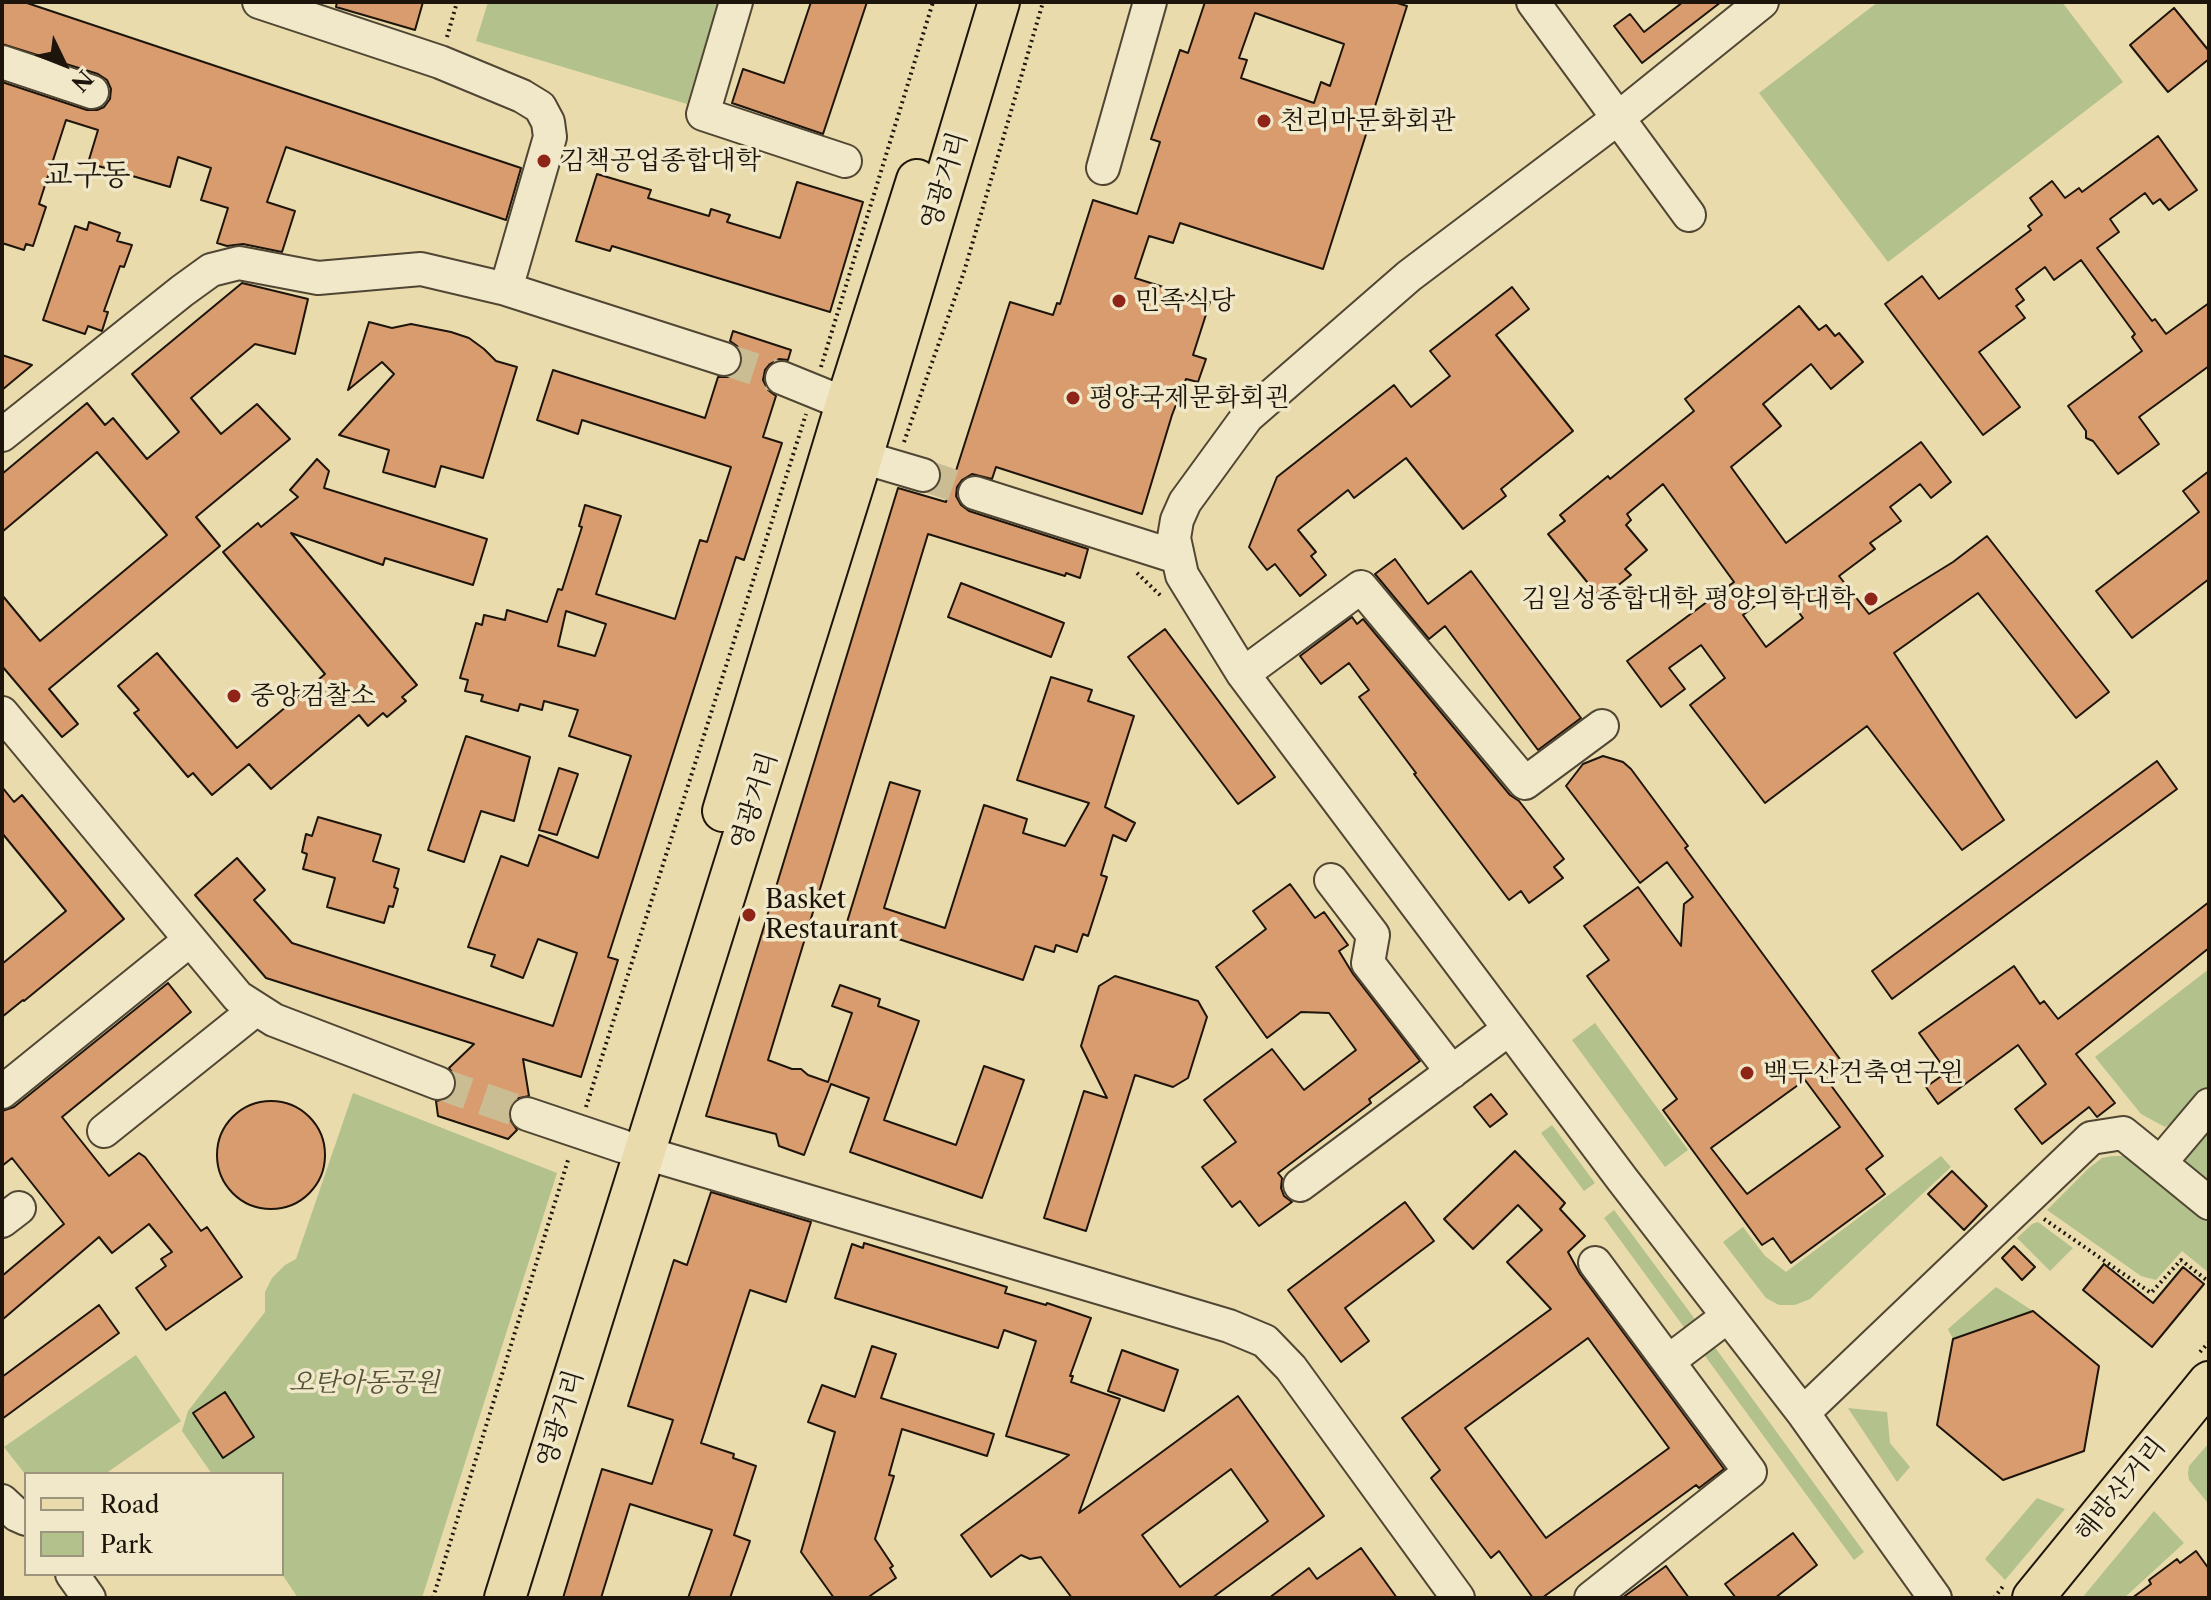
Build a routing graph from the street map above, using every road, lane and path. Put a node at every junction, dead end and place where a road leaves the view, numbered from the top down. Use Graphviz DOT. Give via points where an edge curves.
graph roads {
  1 [pos="259,2"];
  2 [pos="457,2"];
  3 [pos="736,2"];
  4 [pos="933,2"];
  5 [pos="973,2"];
  6 [pos="999,2"];
  7 [pos="1043,2"];
  8 [pos="1150,2"];
  9 [pos="1533,2"];
  10 [pos="1762,2"];
  11 [pos="2,62"];
  12 [pos="440,62"];
  13 [pos="92,92"];
  14 [pos="1617,119"];
  15 [pos="845,161"];
  16 [pos="1103,168"];
  17 [pos="1689,215"];
  18 [pos="955,268"];
  19 [pos="964,272"];
  20 [pos="506,289"];
  21 [pos="724,359"];
  22 [pos="782,378"];
  23 [pos="830,398"];
  24 [pos="2,435"];
  25 [pos="893,466"];
  26 [pos="975,493"];
  27 [pos="1177,557"];
  28 [pos="1135,571"];
  29 [pos="1165,600"];
  30 [pos="1243,674"];
  31 [pos="2,713"];
  32 [pos="1602,726"];
  33 [pos="1331,880"];
  34 [pos="190,940"];
  35 [pos="255,1010"];
  36 [pos="1509,1029"];
  37 [pos="1452,1072"];
  38 [pos="438,1083"];
  39 [pos="2,1092"];
  40 [pos="2209,1105"];
  41 [pos="527,1114"];
  42 [pos="104,1131"];
  43 [pos="576,1132"];
  44 [pos="634,1150"];
  45 [pos="2160,1163"];
  46 [pos="1300,1185"];
  47 [pos="2209,1203"];
  48 [pos="2022,1204"];
  49 [pos="1595,1263"];
  50 [pos="2209,1282"];
  51 [pos="1728,1316"];
  52 [pos="1670,1360"];
  53 [pos="2209,1382"];
  54 [pos="1803,1413"];
  55 [pos="2,1501"];
  56 [pos="24,1518"];
  57 [pos="73,1576"];
  58 [pos="89,1598"];
  59 [pos="433,1598"];
  60 [pos="480,1598"];
  61 [pos="505,1598"];
  62 [pos="1458,1598"];
  63 [pos="1591,1598"];
  64 [pos="1935,1598"];
  65 [pos="2033,1598"];
  1 -- 12 [label="street"];
  2 -- 12 [label="path"];
  3 -- 15 [label="street" via="703,114"];
  4 -- 23 [label="path"];
  5 -- 23 [label="main road, 영광거리"];
  6 -- 25 [label="main road, 영광거리"];
  7 -- 19 [label="path"];
  8 -- 16 [label="street"];
  9 -- 14 [label="street"];
  10 -- 14 [label="street"];
  11 -- 13 [label="street"];
  12 -- 20 [label="street" via="522,96 540,107 548,122 550,137"];
  14 -- 17 [label="street"];
  14 -- 27 [label="street" via="1409,276 1247,417 1185,502 1176,529"];
  18 -- 19 [label="path"];
  19 -- 25 [label="path"];
  20 -- 21 [label="street"];
  20 -- 24 [label="street" via="421,269 318,278 239,263 211,270"];
  22 -- 23 [label="street"];
  23 -- 43 [label="path"];
  23 -- 44 [label="main road, 영광거리"];
  25 -- 44 [label="main road, 영광거리"];
  26 -- 27 [label="street"];
  27 -- 30 [label="street" via="1193,595"];
  28 -- 29 [label="path"];
  30 -- 32 [label="street" via="1361,587 1525,783"];
  30 -- 36 [label="street"];
  31 -- 34 [label="street"];
  33 -- 37 [label="street" via="1373,935 1368,963"];
  34 -- 35 [label="street"];
  34 -- 39 [label="street"];
  35 -- 38 [label="street"];
  35 -- 42 [label="street"];
  36 -- 37 [label="street"];
  36 -- 51 [label="street"];
  37 -- 46 [label="street"];
  40 -- 45 [label="street"];
  41 -- 43 [label="street"];
  43 -- 44 [label="street"];
  43 -- 59 [label="path"];
  44 -- 60 [label="main road, 영광거리"];
  44 -- 61 [label="main road, 영광거리"];
  44 -- 62 [label="street" via="1265,1341 1291,1368"];
  45 -- 47 [label="street"];
  45 -- 48 [label="street" via="2123,1133 2091,1138"];
  48 -- 50 [label="path" via="2151,1293 2181,1260"];
  48 -- 54 [label="street"];
  49 -- 52 [label="street"];
  51 -- 52 [label="street"];
  51 -- 54 [label="street"];
  52 -- 63 [label="street" via="1750,1472"];
  53 -- 65 [label="main road, 해방산거리"];
  54 -- 64 [label="street"];
  55 -- 56 [label="street"];
  57 -- 58 [label="street"];
}
